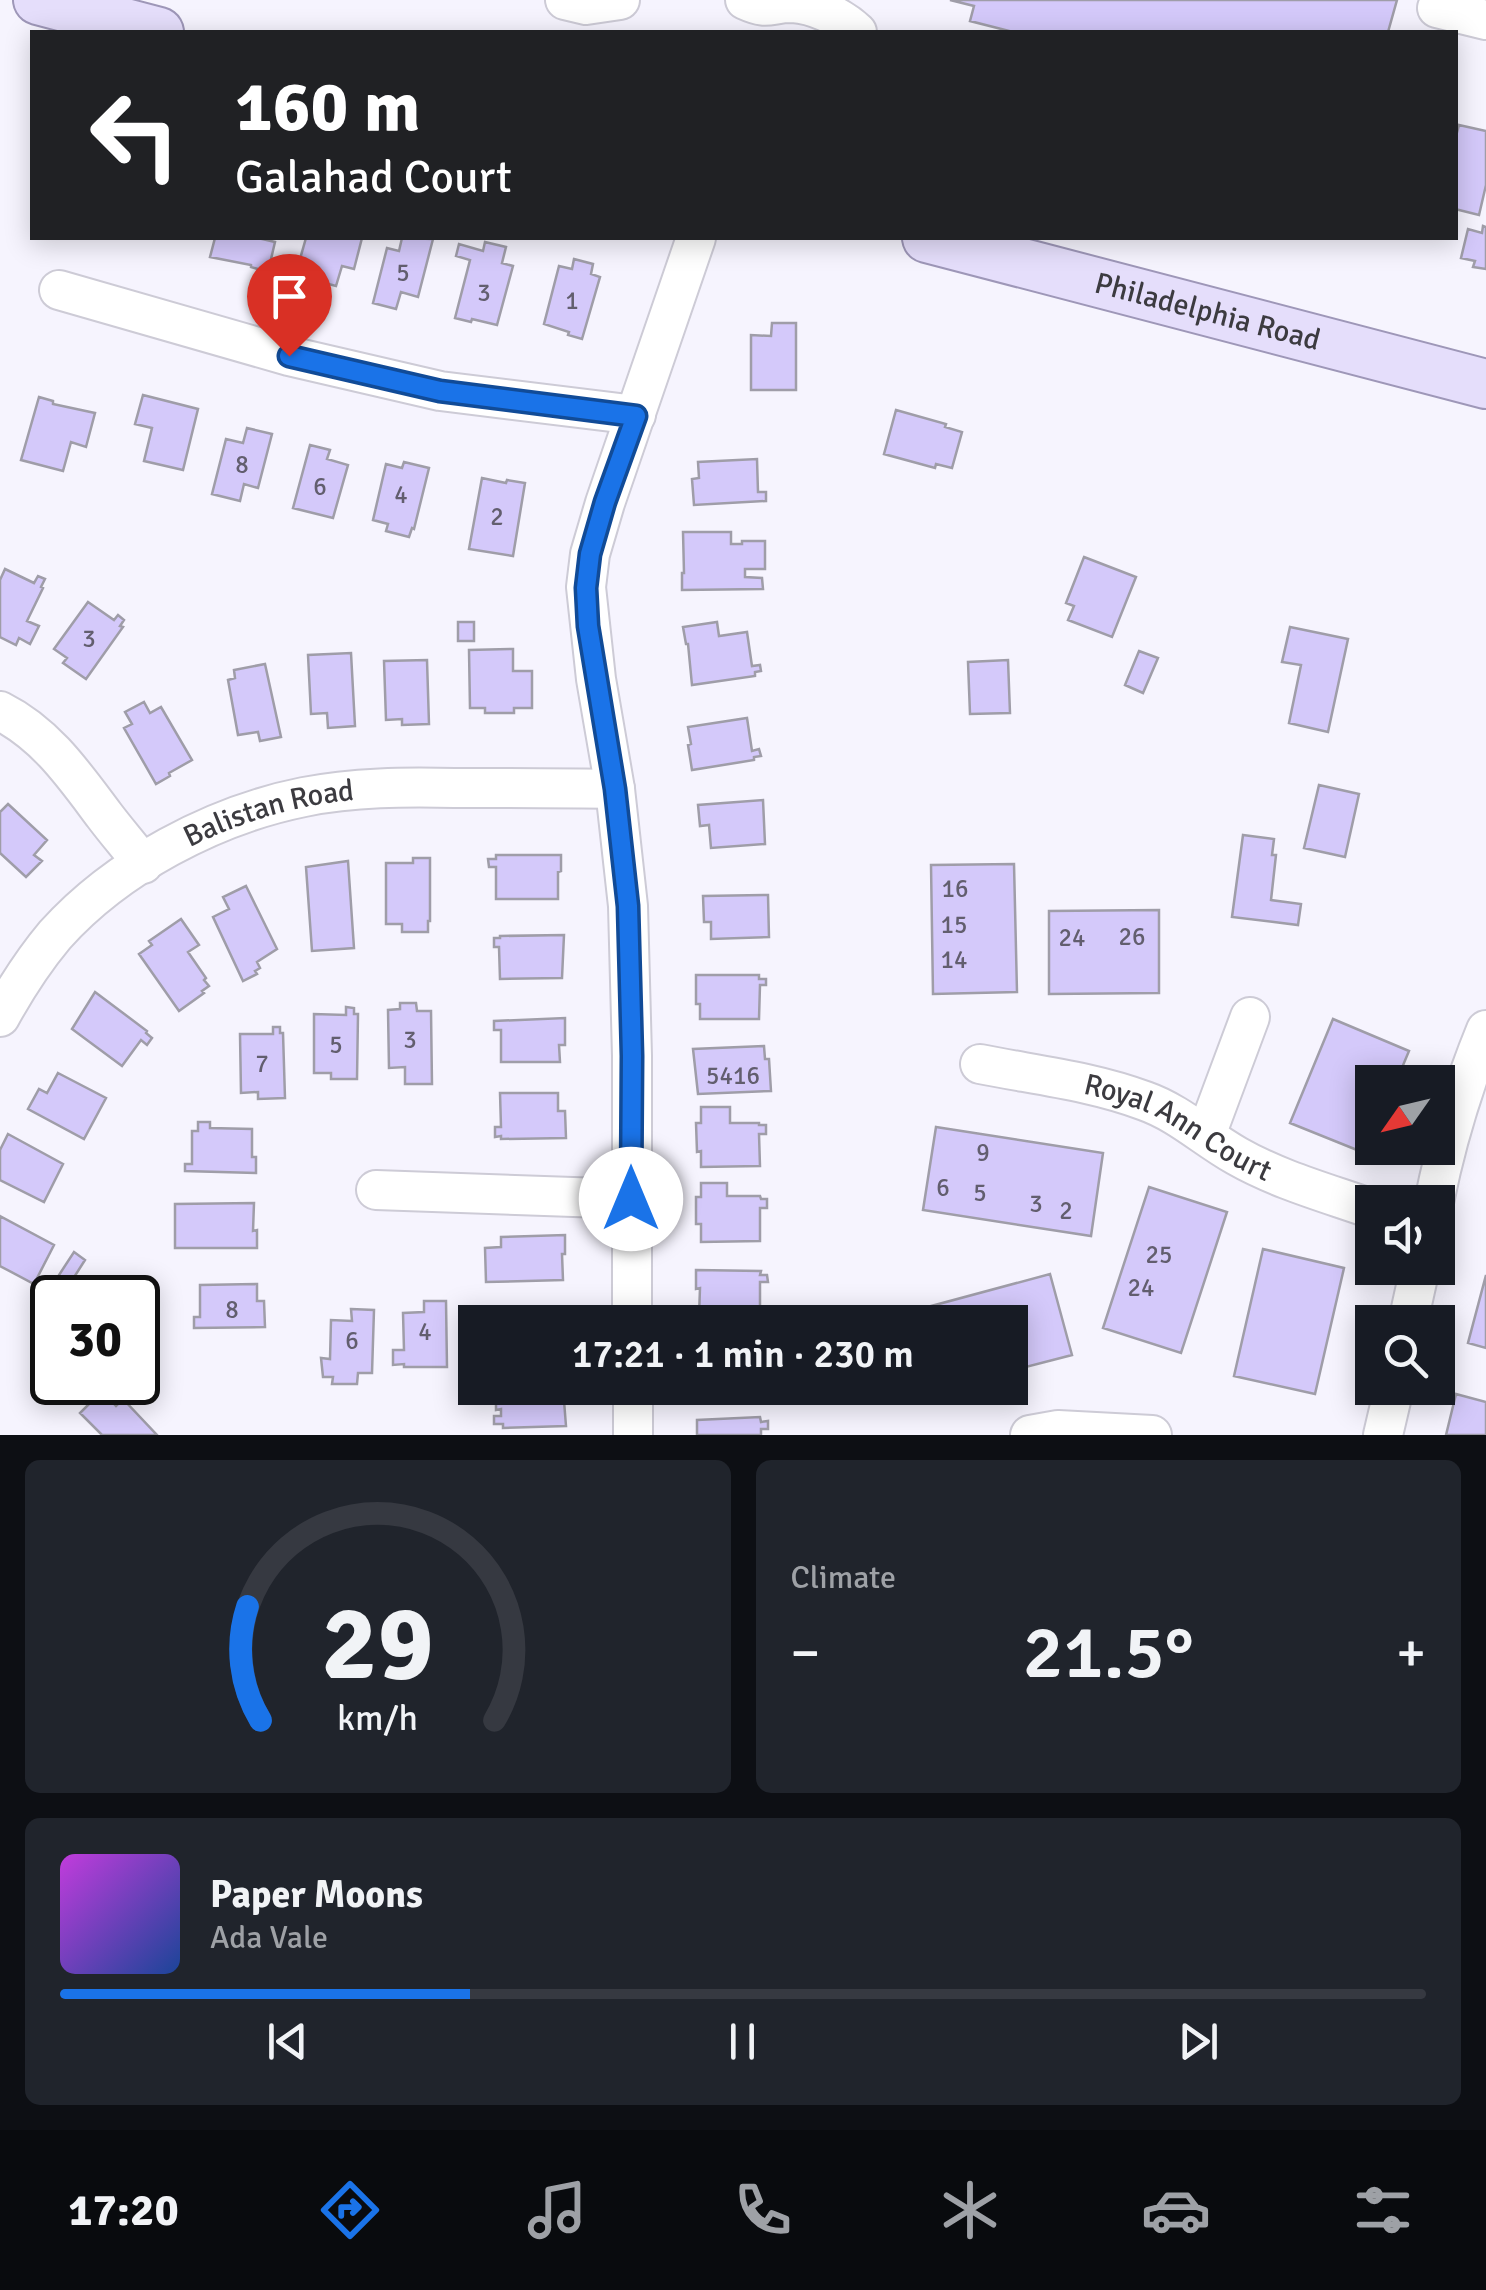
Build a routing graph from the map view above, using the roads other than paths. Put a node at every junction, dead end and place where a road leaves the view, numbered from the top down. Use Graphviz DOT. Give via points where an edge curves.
graph roads {
  1 [pos="38,0"];
  2 [pos="566,0"];
  3 [pos="620,0"];
  4 [pos="756,10"];
  5 [pos="1436,13"];
  6 [pos="1486,20"];
  7 [pos="151,30"];
  8 [pos="853,30"];
  9 [pos="695,240"];
  10 [pos="935,240"];
  11 [pos="59,290"];
  12 [pos="1486,384"];
  13 [pos="636,416"];
  14 [pos="0,711"];
  15 [pos="615,789"];
  16 [pos="142,864"];
  17 [pos="0,1017"];
  18 [pos="1250,1017"];
  19 [pos="1486,1030"];
  20 [pos="980,1064"];
  21 [pos="1206,1135"];
  22 [pos="1438,1185"];
  23 [pos="376,1190"];
  24 [pos="631,1199"];
  25 [pos="1355,1202"];
  26 [pos="632,1305"];
  27 [pos="633,1405"];
  28 [pos="1390,1405"];
  29 [pos="633,1435"];
  30 [pos="1030,1435"];
  31 [pos="1152,1435"];
  32 [pos="1383,1435"];
  1 -- 7 [label="main road"];
  2 -- 3 [label="street"];
  4 -- 8 [label="street" via="794,3 826,12"];
  5 -- 6 [label="street"];
  9 -- 13 [label="street"];
  10 -- 12 [label="main road, Philadelphia Road"];
  11 -- 13 [label="street" via="440,391"];
  13 -- 15 [label="street" via="605,502 586,588"];
  14 -- 16 [label="street" via="62,760"];
  15 -- 16 [label="street, Balistan Road" via="393,787 305,796 226,820"];
  15 -- 24 [label="street" via="628,906"];
  16 -- 17 [label="street, Balistan Road" via="55,936"];
  18 -- 21 [label="street"];
  19 -- 22 [label="street"];
  20 -- 21 [label="street, Royal Ann Court" via="1146,1101"];
  21 -- 25 [label="street, Royal Ann Court" via="1282,1178"];
  23 -- 24 [label="street"];
  24 -- 26 [label="street"];
  27 -- 29 [label="street"];
  28 -- 32 [label="street"];
  30 -- 31 [label="street"];
}
